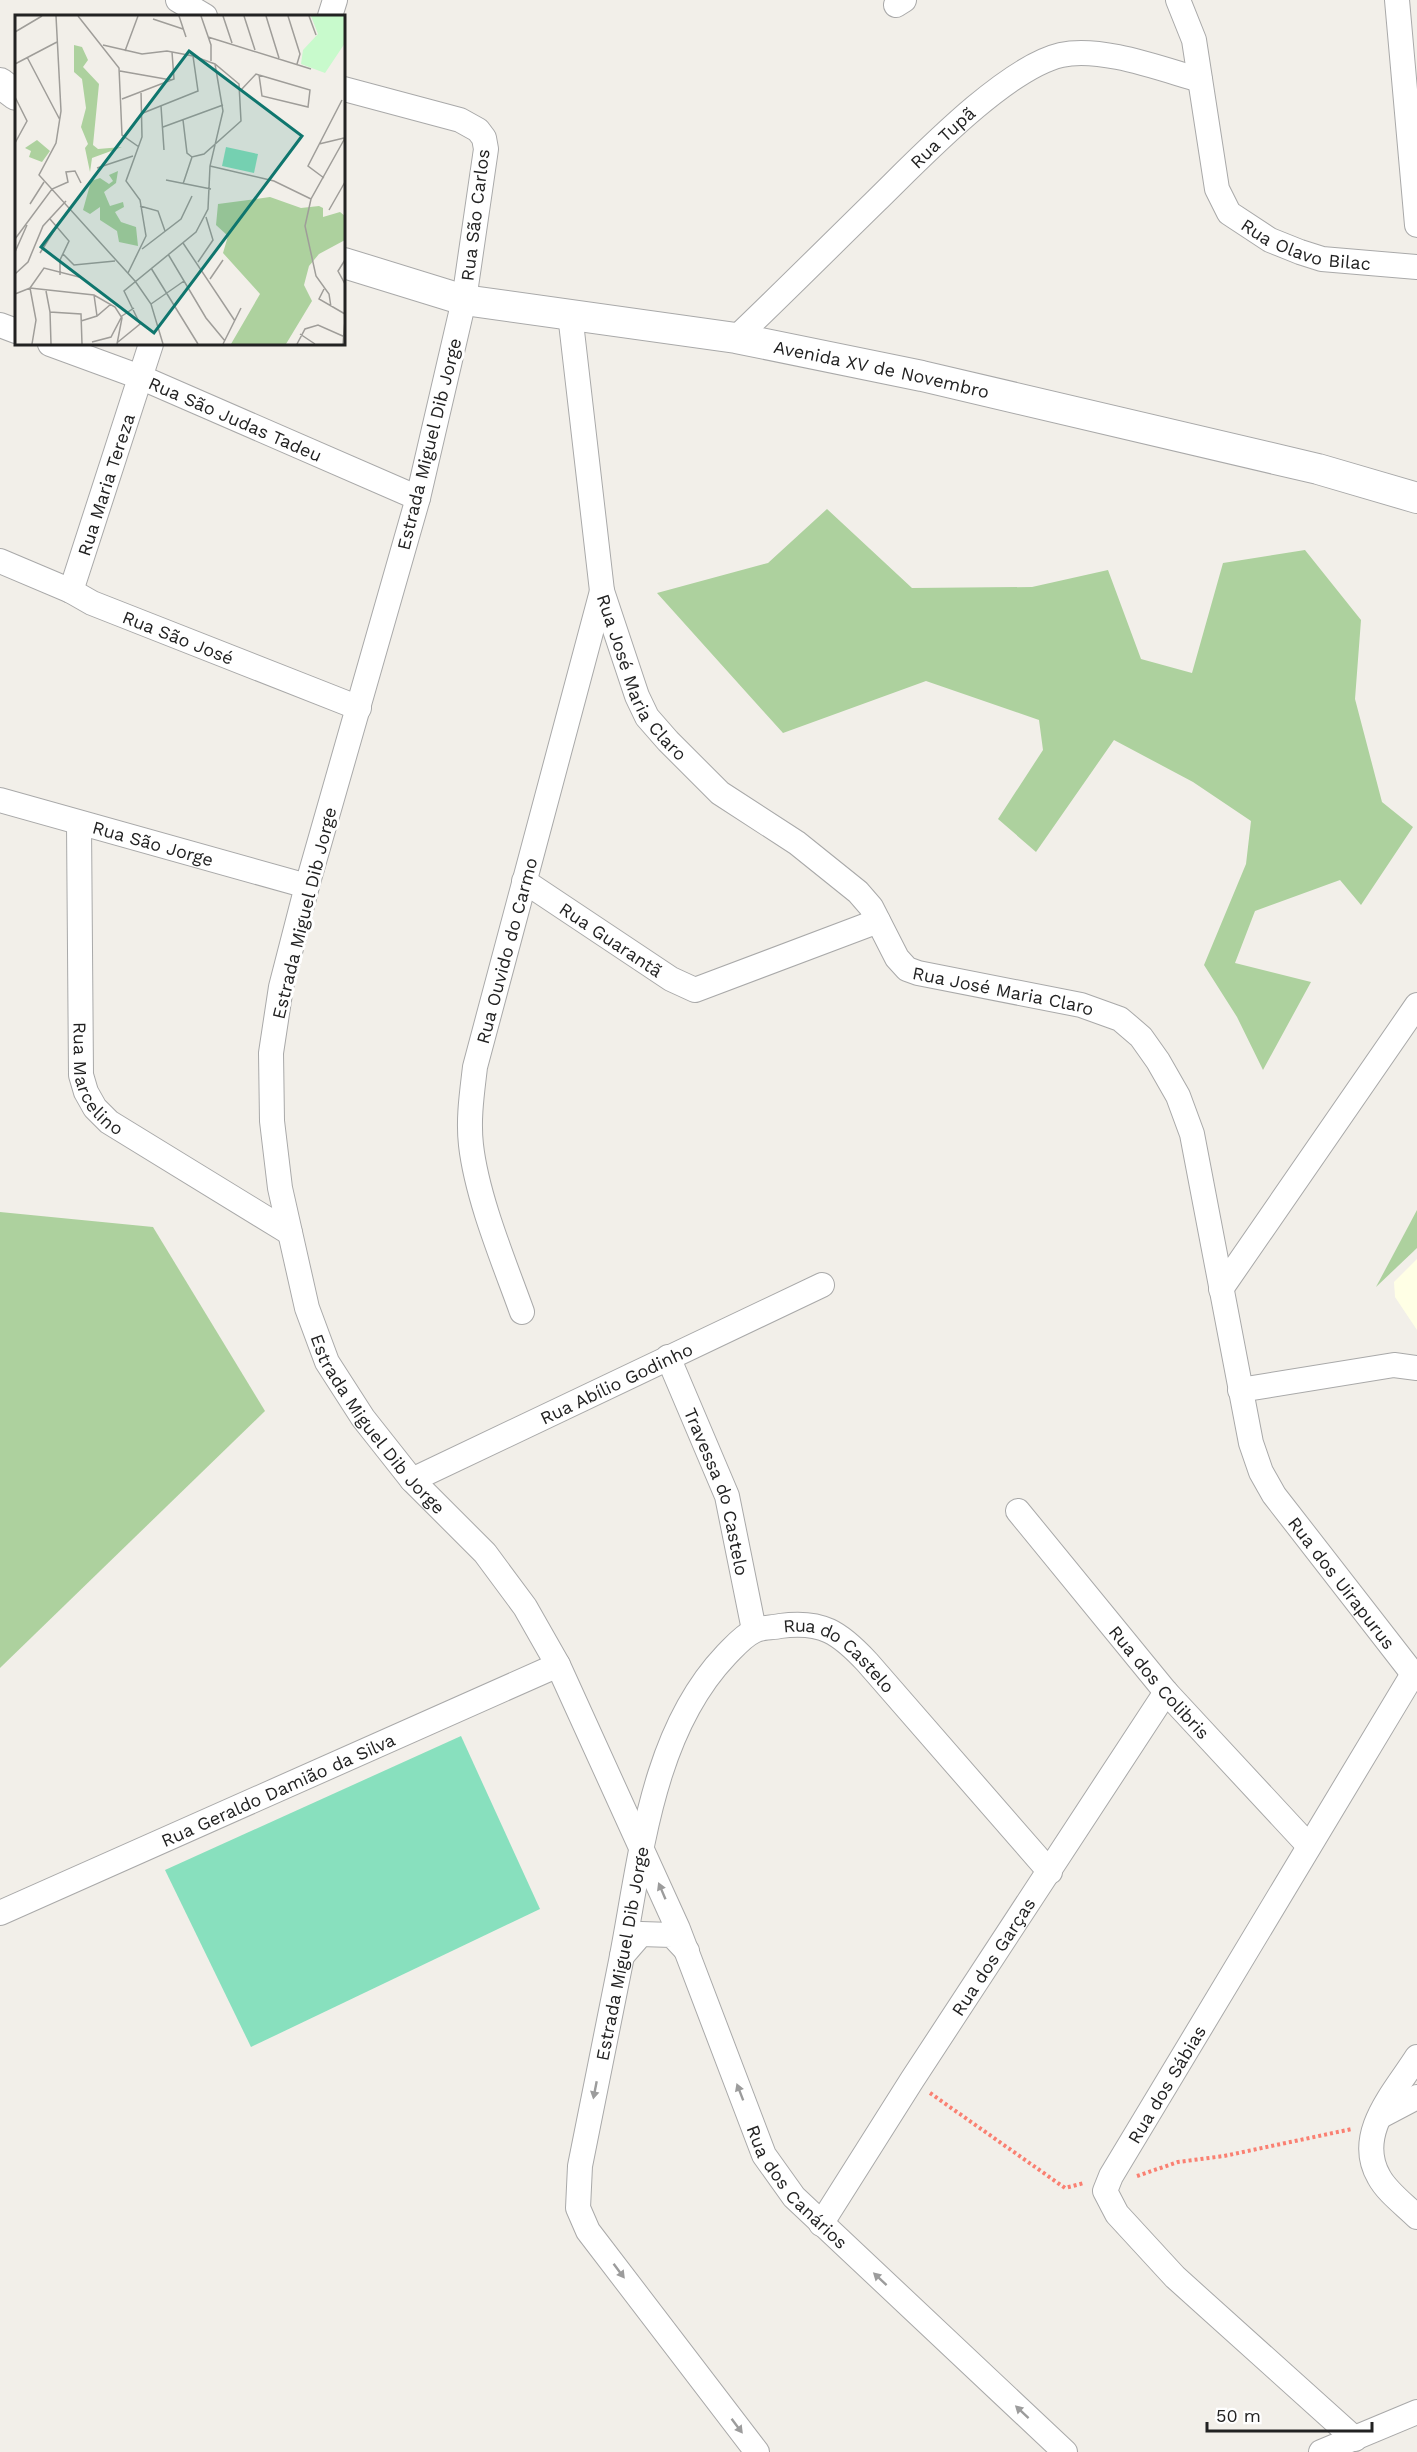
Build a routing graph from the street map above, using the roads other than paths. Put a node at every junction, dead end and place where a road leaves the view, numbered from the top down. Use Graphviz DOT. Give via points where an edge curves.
graph roads {
  1 [pos="178,0"];
  2 [pos="335,0"];
  3 [pos="1178,0"];
  4 [pos="1397,0"];
  5 [pos="203,15"];
  6 [pos="330,15"];
  7 [pos="1200,80"];
  8 [pos="0,83"];
  9 [pos="345,89"];
  10 [pos="15,94"];
  11 [pos="1417,225"];
  12 [pos="345,263"];
  13 [pos="1417,267"];
  14 [pos="464,300"];
  15 [pos="570,314"];
  16 [pos="0,325"];
  17 [pos="15,331"];
  18 [pos="736,338"];
  19 [pos="53,345"];
  20 [pos="151,345"];
  21 [pos="140,377"];
  22 [pos="418,498"];
  23 [pos="1417,498"];
  24 [pos="0,561"];
  25 [pos="71,591"];
  26 [pos="602,591"];
  27 [pos="359,708"];
  28 [pos="0,800"];
  29 [pos="79,824"];
  30 [pos="524,881"];
  31 [pos="307,886"];
  32 [pos="878,921"];
  33 [pos="1417,1005"];
  34 [pos="290,1233"];
  35 [pos="822,1285"];
  36 [pos="1221,1289"];
  37 [pos="522,1312"];
  38 [pos="668,1357"];
  39 [pos="1417,1368"];
  40 [pos="1240,1390"];
  41 [pos="412,1480"];
  42 [pos="1018,1511"];
  43 [pos="754,1630"];
  44 [pos="558,1665"];
  45 [pos="1415,1677"];
  46 [pos="1166,1692"];
  47 [pos="1309,1846"];
  48 [pos="643,1847"];
  49 [pos="1050,1872"];
  50 [pos="0,1914"];
  51 [pos="687,1951"];
  52 [pos="621,1956"];
  53 [pos="1417,2057"];
  54 [pos="1417,2097"];
  55 [pos="1377,2123"];
  56 [pos="1417,2217"];
  57 [pos="821,2224"];
  58 [pos="1417,2412"];
  59 [pos="1355,2439"];
  60 [pos="757,2452"];
  61 [pos="1065,2452"];
  62 [pos="1321,2452"];
  1 -- 5 [label="street"];
  2 -- 6 [label="street"];
  3 -- 7 [label="street, Rua Olavo Bilac" via="1194,40"];
  4 -- 11 [label="street"];
  7 -- 13 [label="street, Rua Olavo Bilac" via="1217,189 1229,213 1270,240 1300,252 1322,258"];
  7 -- 18 [label="street, Rua Tupã" via="1099,55 1064,54 1044,60 1008,82 935,144"];
  8 -- 10 [label="street"];
  9 -- 14 [label="street, Rua São Carlos" via="460,120 472,125 484,138 486,149"];
  12 -- 14 [label="street, Avenida XV de Novembro"];
  14 -- 15 [label="street, Avenida XV de Novembro"];
  14 -- 22 [label="street, Estrada Miguel Dib Jorge"];
  15 -- 18 [label="street, Avenida XV de Novembro"];
  15 -- 26 [label="street, Rua José Maria Claro"];
  16 -- 17 [label="street"];
  18 -- 23 [label="street, Avenida XV de Novembro" via="1109,419 1318,469"];
  19 -- 21 [label="street, Rua São Judas Tadeu"];
  20 -- 21 [label="street, Rua Maria Tereza"];
  21 -- 22 [label="street, Rua São Judas Tadeu"];
  21 -- 25 [label="street, Rua Maria Tereza"];
  22 -- 27 [label="street, Estrada Miguel Dib Jorge"];
  24 -- 25 [label="street, Rua São José"];
  25 -- 27 [label="street, Rua São José" via="92,603"];
  26 -- 30 [label="street, Rua Ouvido do Carmo"];
  26 -- 32 [label="street, Rua José Maria Claro" via="647,717 720,793 797,843 858,892"];
  27 -- 31 [label="street, Estrada Miguel Dib Jorge"];
  28 -- 29 [label="street, Rua São Jorge"];
  29 -- 31 [label="street, Rua São Jorge"];
  29 -- 34 [label="street, Rua Marcelino" via="79,1053 86,1092 109,1122"];
  30 -- 32 [label="street, Rua Guarantã" via="685,988 700,990"];
  30 -- 37 [label="street, Rua Ouvido do Carmo" via="475,1067 471,1111 471,1146 489,1220"];
  31 -- 34 [label="street, Estrada Miguel Dib Jorge" via="281,987 271,1053 272,1121"];
  32 -- 36 [label="street, Rua José Maria Claro" via="907,969 1081,1005 1120,1019 1141,1037 1178,1096 1192,1134"];
  33 -- 36 [label="street"];
  34 -- 41 [label="street, Estrada Miguel Dib Jorge" via="307,1308 327,1362 363,1418"];
  35 -- 38 [label="street, Rua Abílio Godinho"];
  36 -- 40 [label="street, Rua José Maria Claro"];
  38 -- 41 [label="street, Rua Abílio Godinho"];
  38 -- 43 [label="street, Travessa do Castelo" via="727,1496"];
  39 -- 40 [label="street" via="1394,1365"];
  40 -- 45 [label="street, Rua dos Uirapurus" via="1251,1443 1267,1486"];
  41 -- 44 [label="street, Estrada Miguel Dib Jorge" via="485,1553 525,1607"];
  42 -- 46 [label="street, Rua dos Colibris"];
  43 -- 48 [label="street, Rua do Castelo" via="716,1665 680,1722 657,1785"];
  43 -- 49 [label="street, Rua do Castelo" via="795,1624 823,1627 844,1637"];
  44 -- 48 [label="street, Estrada Miguel Dib Jorge"];
  44 -- 50 [label="street, Rua Geraldo Damião da Silva"];
  45 -- 47 [label="street, Rua dos Sábias"];
  46 -- 47 [label="street, Rua dos Colibris"];
  46 -- 49 [label="street, Rua dos Garças"];
  47 -- 59 [label="street, Rua dos Sábias" via="1108,2182 1107,2198 1174,2277"];
  51 -- 48 [label="street, Rua dos Canários, one-way"];
  48 -- 52 [label="street, Estrada Miguel Dib Jorge"];
  49 -- 57 [label="street, Rua dos Garças"];
  51 -- 52 [label="street" via="672,1935 641,1934"];
  57 -- 51 [label="street, Rua dos Canários, one-way" via="779,2180 764,2155"];
  52 -- 60 [label="street, Estrada Miguel Dib Jorge, one-way" via="580,2166 578,2208 588,2231"];
  53 -- 55 [label="street"];
  54 -- 55 [label="street"];
  55 -- 56 [label="street" via="1370,2154 1376,2172"];
  61 -- 57 [label="street, Rua dos Canários, one-way"];
  58 -- 59 [label="street"];
  59 -- 62 [label="street"];
}
